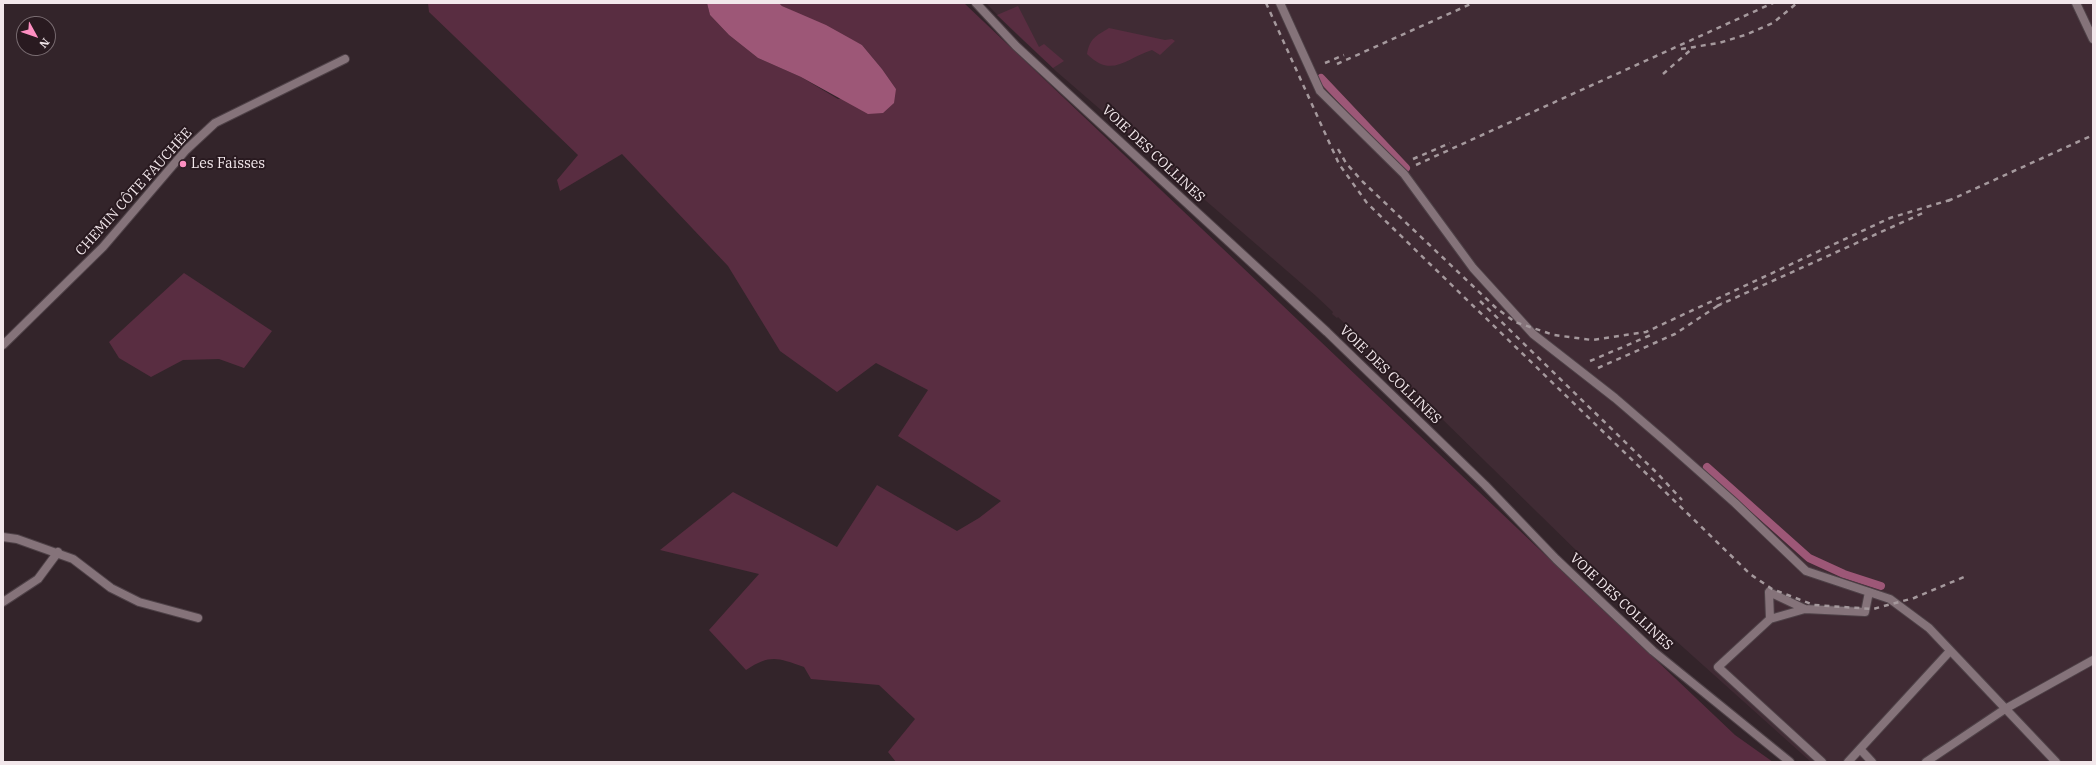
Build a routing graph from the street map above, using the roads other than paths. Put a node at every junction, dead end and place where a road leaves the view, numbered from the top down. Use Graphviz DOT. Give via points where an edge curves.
graph roads {
  1 [pos="976,3"];
  2 [pos="1280,3"];
  3 [pos="2076,3"];
  4 [pos="2093,39"];
  5 [pos="345,59"];
  6 [pos="3,344"];
  7 [pos="3,537"];
  8 [pos="58,552"];
  9 [pos="1869,592"];
  10 [pos="3,602"];
  11 [pos="1805,609"];
  12 [pos="198,618"];
  13 [pos="1770,619"];
  14 [pos="1950,651"];
  15 [pos="2093,660"];
  16 [pos="2005,709"];
  17 [pos="1860,749"];
  18 [pos="1790,762"];
  19 [pos="1822,762"];
  20 [pos="1848,762"];
  21 [pos="1872,762"];
  22 [pos="1926,762"];
  23 [pos="2056,762"];
  1 -- 18 [label="street, VOIE DES COLLINES" via="1016,46 1327,332 1485,485 1556,559 1653,651"];
  2 -- 9 [label="street" via="1320,92 1404,174 1473,268 1534,334 1615,398 1735,502 1806,571"];
  3 -- 4 [label="street"];
  5 -- 6 [label="street, CHEMIN CÔTE FAUCHÉE" via="215,123 186,150 103,247"];
  7 -- 8 [label="street"];
  8 -- 10 [label="street" via="38,580"];
  8 -- 12 [label="street" via="73,559 111,588 139,602"];
  9 -- 11 [label="street" via="1864,612"];
  9 -- 14 [label="street" via="1890,599 1929,628"];
  11 -- 13 [label="street"];
  11 -- 13 [label="street" via="1769,592"];
  13 -- 19 [label="street" via="1718,667"];
  14 -- 16 [label="street"];
  14 -- 17 [label="street"];
  15 -- 16 [label="street"];
  16 -- 22 [label="street"];
  16 -- 23 [label="street"];
  17 -- 20 [label="street"];
  17 -- 21 [label="street"];
}
